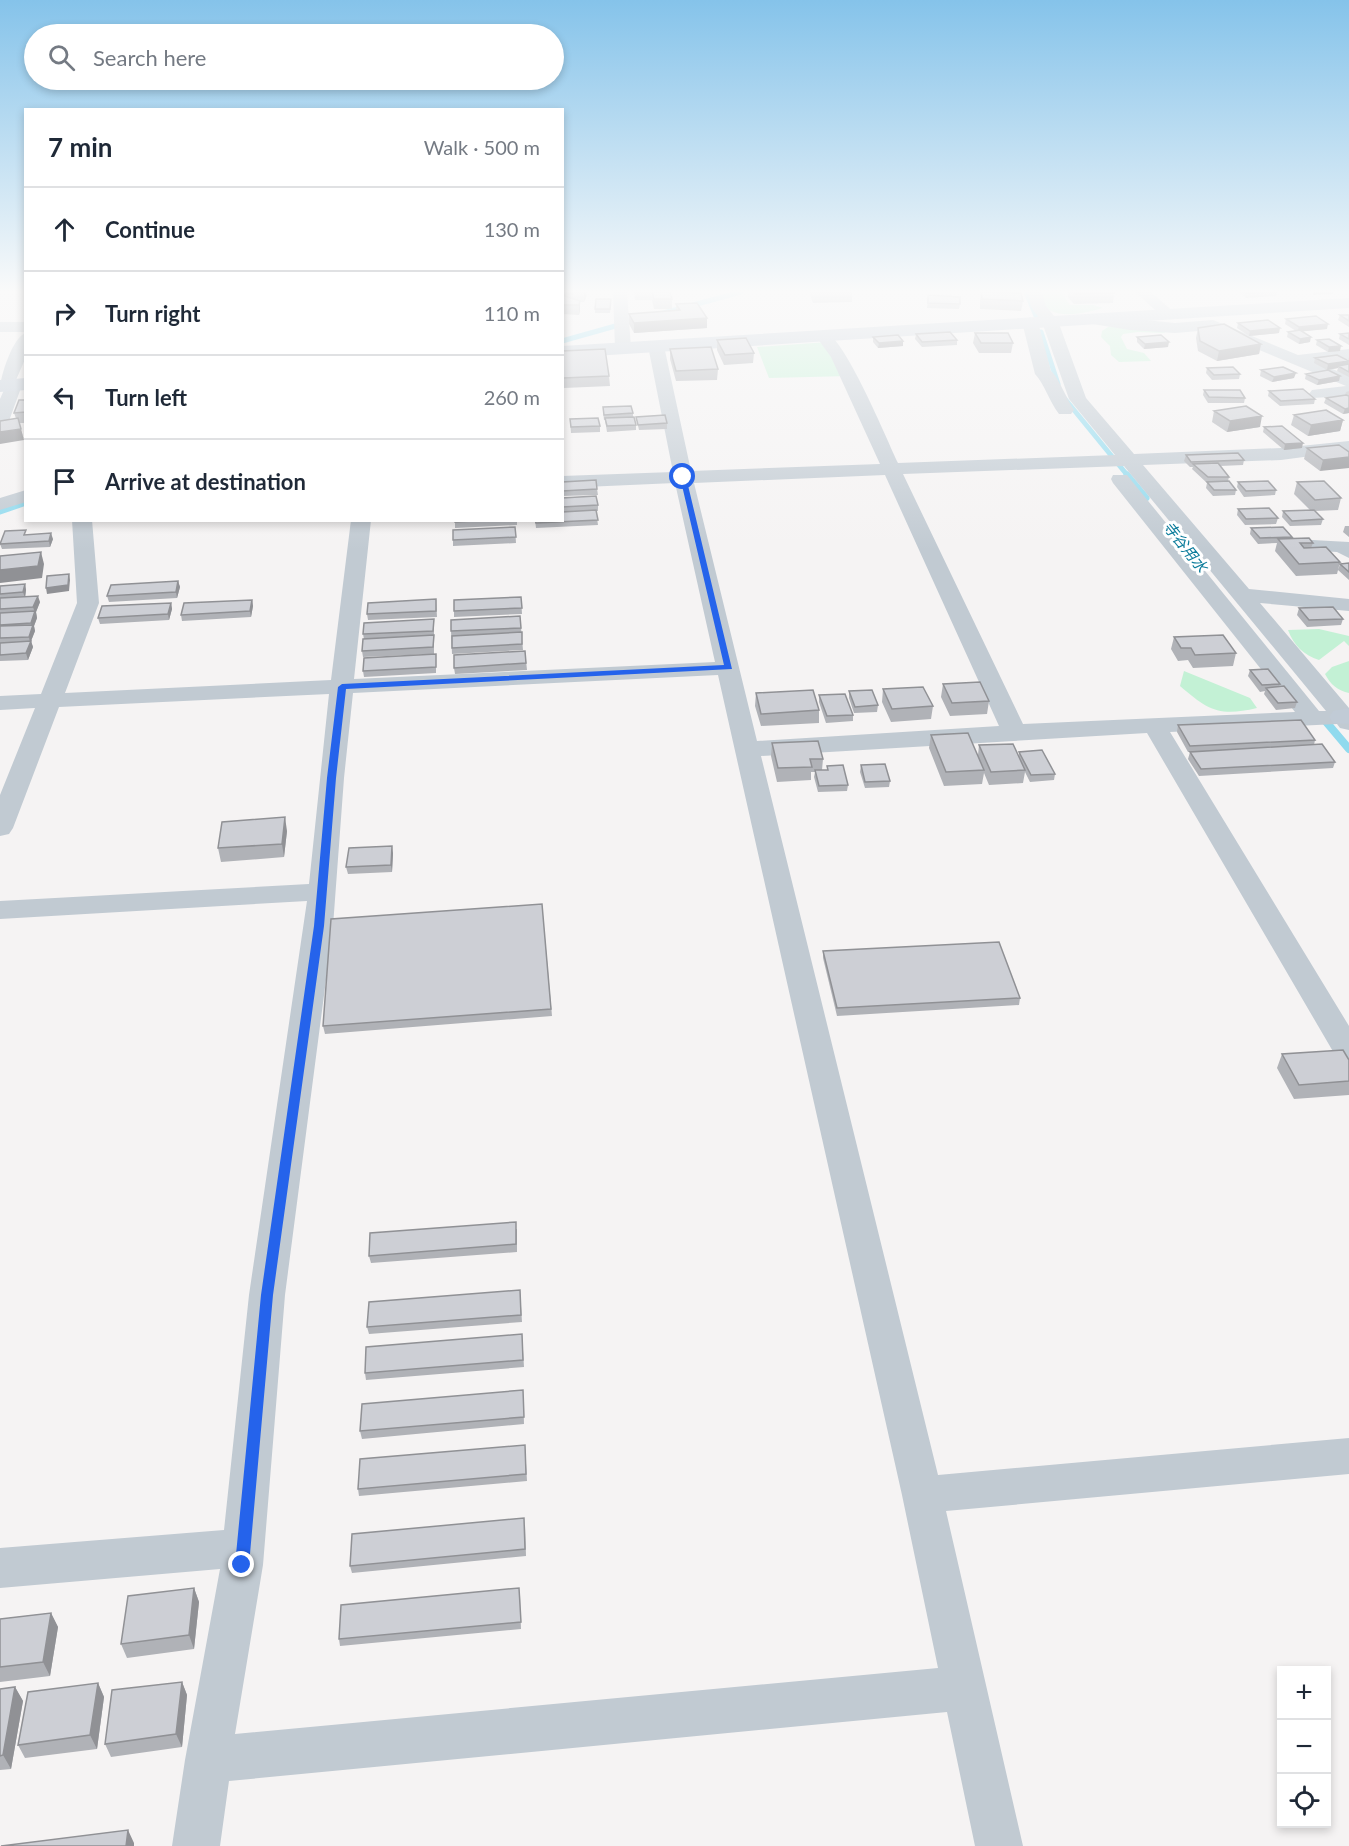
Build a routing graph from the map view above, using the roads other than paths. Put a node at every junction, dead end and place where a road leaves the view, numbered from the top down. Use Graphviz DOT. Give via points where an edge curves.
graph roads {
  1 [pos="663,378"];
  2 [pos="850,378"];
  3 [pos="1049,378"];
  4 [pos="1068,378"];
  5 [pos="11,385"];
  6 [pos="1349,391"];
  7 [pos="1318,394"];
  8 [pos="0,421"];
  9 [pos="1349,446"];
  10 [pos="1130,460"];
  11 [pos="1106,461"];
  12 [pos="893,469"];
  13 [pos="683,477"];
  14 [pos="564,482"];
  15 [pos="24,497"];
  16 [pos="0,504"];
  17 [pos="82,522"];
  18 [pos="361,522"];
  19 [pos="1294,545"];
  20 [pos="1349,552"];
  21 [pos="1241,595"];
  22 [pos="1349,605"];
  23 [pos="729,668"];
  24 [pos="342,687"];
  25 [pos="50,701"];
  26 [pos="0,703"];
  27 [pos="1312,718"];
  28 [pos="1347,719"];
  29 [pos="1155,727"];
  30 [pos="1014,732"];
  31 [pos="748,749"];
  32 [pos="0,828"];
  33 [pos="323,892"];
  34 [pos="0,910"];
  35 [pos="1349,1052"];
  36 [pos="1349,1455"];
  37 [pos="922,1495"];
  38 [pos="243,1548"];
  39 [pos="0,1569"];
  40 [pos="963,1688"];
  41 [pos="208,1760"];
  42 [pos="196,1846"];
  43 [pos="999,1846"];
  1 -- 13 [label="street"];
  2 -- 12 [label="street"];
  3 -- 11 [label="street" via="1059,402"];
  4 -- 10 [label="street" via="1078,399"];
  5 -- 8 [label="street"];
  6 -- 7 [label="street"];
  9 -- 10 [label="street" via="1281,454"];
  10 -- 11 [label="street"];
  10 -- 21 [label="street"];
  11 -- 12 [label="street"];
  11 -- 27 [label="street"];
  12 -- 13 [label="street"];
  12 -- 30 [label="street"];
  13 -- 14 [label="street"];
  13 -- 23 [label="street"];
  15 -- 16 [label="street"];
  17 -- 25 [label="street" via="88,603"];
  18 -- 24 [label="street"];
  19 -- 20 [label="street" via="1342,546"];
  21 -- 22 [label="street"];
  21 -- 28 [label="street"];
  23 -- 24 [label="street"];
  23 -- 31 [label="street"];
  24 -- 25 [label="street"];
  24 -- 33 [label="street"];
  25 -- 26 [label="street"];
  25 -- 32 [label="street"];
  27 -- 28 [label="street"];
  27 -- 29 [label="street"];
  29 -- 30 [label="street"];
  29 -- 35 [label="street"];
  30 -- 31 [label="street"];
  31 -- 37 [label="street"];
  33 -- 34 [label="street"];
  33 -- 38 [label="street" via="267,1295"];
  36 -- 37 [label="street"];
  37 -- 40 [label="street"];
  38 -- 39 [label="street"];
  38 -- 41 [label="street"];
  40 -- 41 [label="street"];
  40 -- 43 [label="street"];
  41 -- 42 [label="street"];
}
